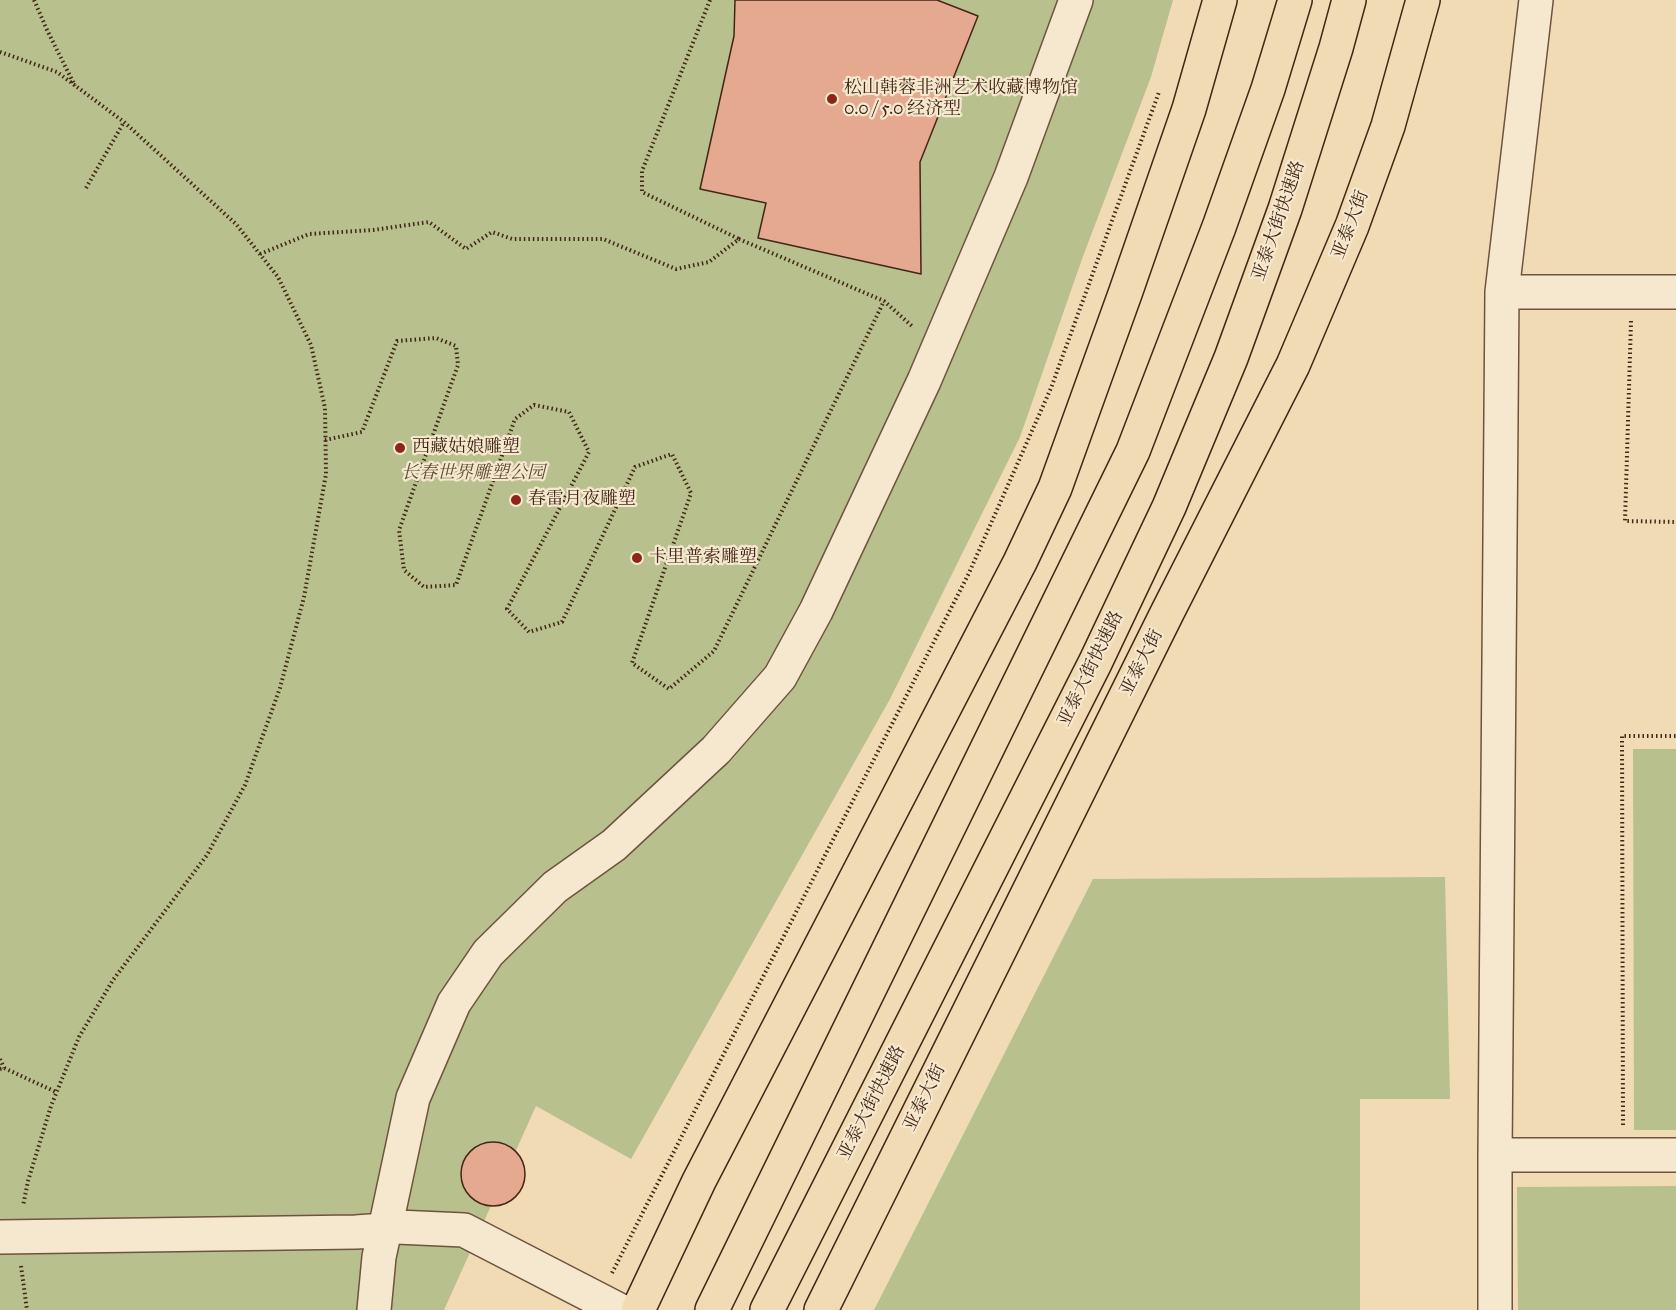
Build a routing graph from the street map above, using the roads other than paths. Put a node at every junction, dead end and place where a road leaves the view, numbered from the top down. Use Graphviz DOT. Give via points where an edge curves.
graph roads {
  1 [pos="1076,0"];
  2 [pos="1220,0"];
  3 [pos="1295,0"];
  4 [pos="1349,0"];
  5 [pos="1423,0"];
  6 [pos="1536,0"];
  7 [pos="1502,292"];
  8 [pos="1676,292"];
  9 [pos="1495,1155"];
  10 [pos="1676,1155"];
  11 [pos="384,1230"];
  12 [pos="8,1237"];
  13 [pos="609,1305"];
  14 [pos="374,1310"];
  15 [pos="638,1310"];
  16 [pos="712,1310"];
  17 [pos="767,1310"];
  18 [pos="821,1310"];
  19 [pos="1496,1310"];
  1 -- 11 [label="lane" via="1011,177 938,350 816,611 780,677 708,758 614,845 555,887 488,953 454,1003 413,1098"];
  2 -- 15 [label="main road" via="1189,109 1055,488 699,1181"];
  3 -- 16 [label="main road" via="1219,227 1137,440"];
  4 -- 17 [label="main road, 亚泰大街快速路" via="1285,209 1169,507 1095,663"];
  5 -- 18 [label="main road, 亚泰大街" via="1388,126 1352,226 1293,365"];
  6 -- 7 [label="lane"];
  7 -- 8 [label="lane"];
  7 -- 9 [label="lane"];
  9 -- 10 [label="lane"];
  9 -- 19 [label="lane"];
  11 -- 12 [label="lane"];
  11 -- 13 [label="lane" via="464,1230"];
  11 -- 14 [label="lane"];
}
